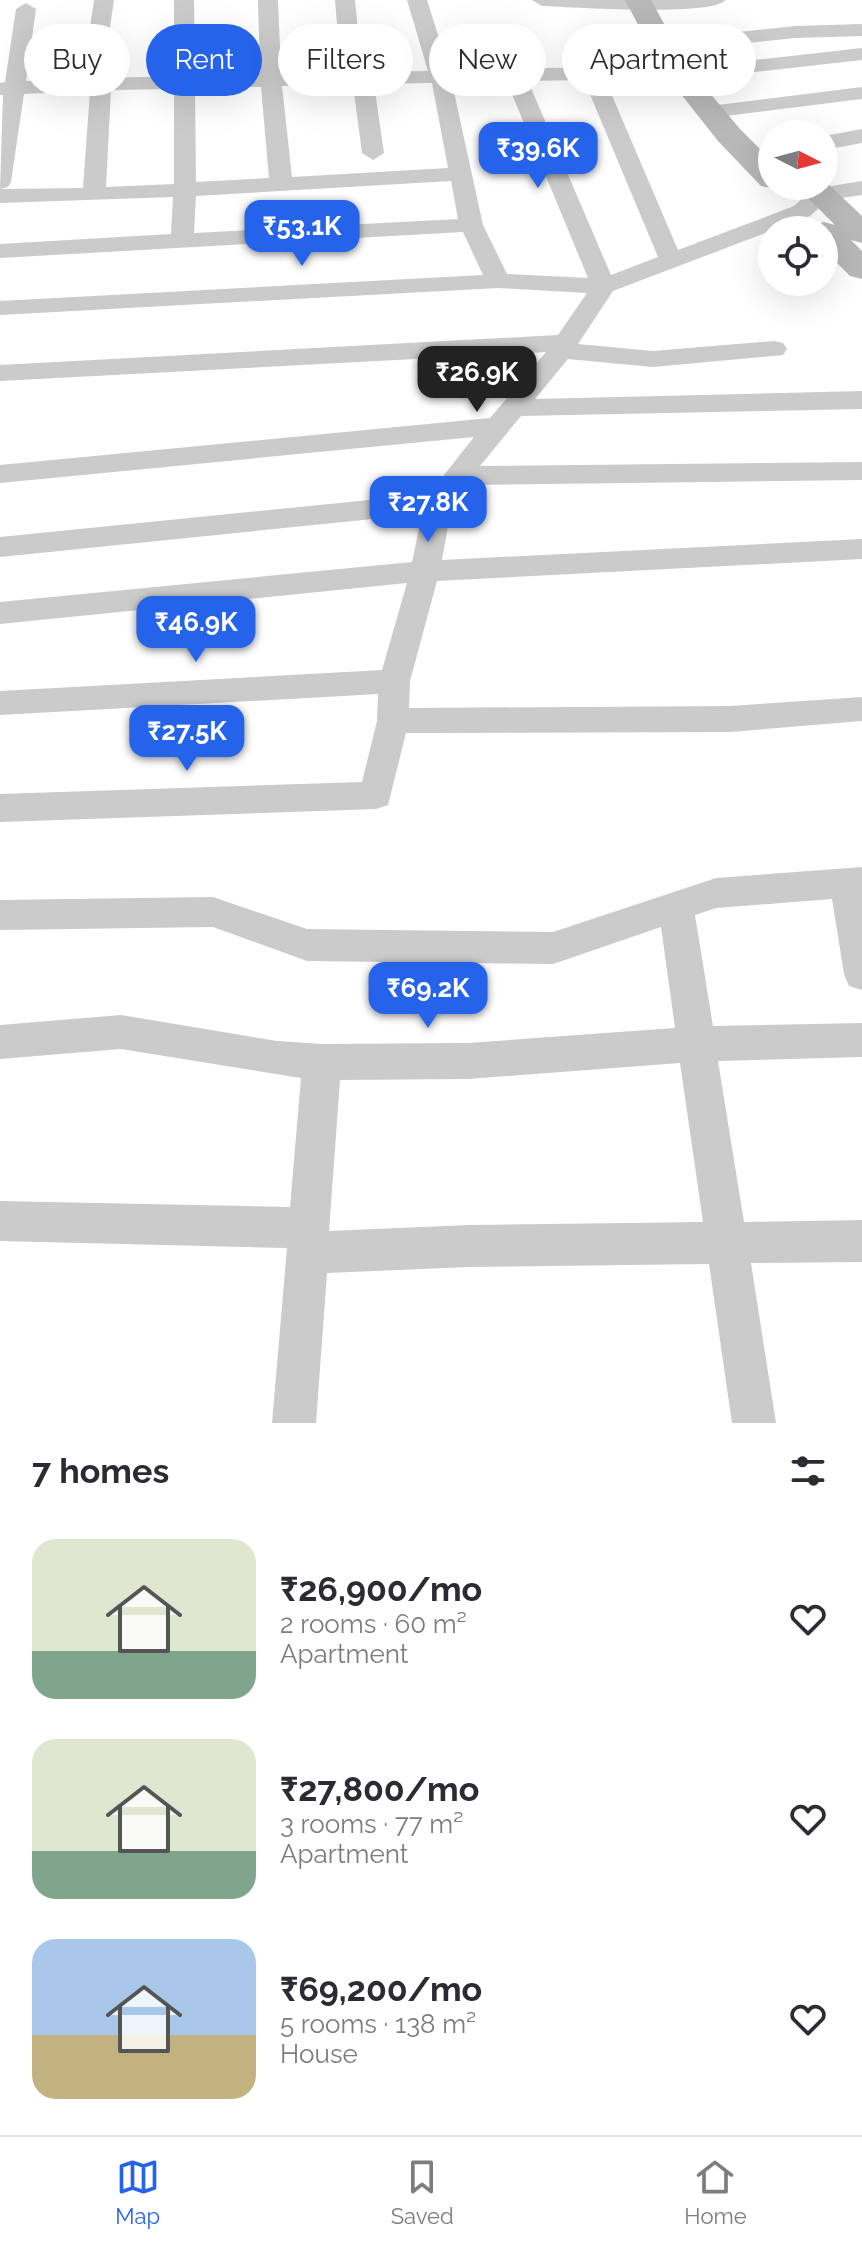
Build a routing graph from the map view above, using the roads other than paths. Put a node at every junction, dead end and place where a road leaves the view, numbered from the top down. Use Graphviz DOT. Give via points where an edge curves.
graph roads {
  1 [pos="104,0"];
  2 [pos="184,0"];
  3 [pos="268,0"];
  4 [pos="345,0"];
  5 [pos="417,0"];
  6 [pos="542,0"];
  7 [pos="716,0"];
  8 [pos="652,2"];
  9 [pos="26,9"];
  10 [pos="100,24"];
  11 [pos="184,24"];
  12 [pos="349,24"];
  13 [pos="663,24"];
  14 [pos="862,30"];
  15 [pos="429,39"];
  16 [pos="756,39"];
  17 [pos="862,54"];
  18 [pos="756,66"];
  19 [pos="262,81"];
  20 [pos="271,81"];
  21 [pos="278,81"];
  22 [pos="7,89"];
  23 [pos="862,93"];
  24 [pos="100,96"];
  25 [pos="183,96"];
  26 [pos="361,96"];
  27 [pos="445,96"];
  28 [pos="523,96"];
  29 [pos="601,96"];
  30 [pos="712,96"];
  31 [pos="718,96"];
  32 [pos="722,109"];
  33 [pos="862,136"];
  34 [pos="838,140"];
  35 [pos="758,149"];
  36 [pos="373,153"];
  37 [pos="463,174"];
  38 [pos="0,182"];
  39 [pos="281,184"];
  40 [pos="862,188"];
  41 [pos="185,189"];
  42 [pos="94,195"];
  43 [pos="0,196"];
  44 [pos="799,200"];
  45 [pos="816,211"];
  46 [pos="471,225"];
  47 [pos="862,233"];
  48 [pos="182,241"];
  49 [pos="0,251"];
  50 [pos="671,261"];
  51 [pos="862,269"];
  52 [pos="498,281"];
  53 [pos="604,286"];
  54 [pos="0,308"];
  55 [pos="563,346"];
  56 [pos="774,349"];
  57 [pos="0,373"];
  58 [pos="862,400"];
  59 [pos="508,417"];
  60 [pos="862,471"];
  61 [pos="0,474"];
  62 [pos="457,476"];
  63 [pos="438,503"];
  64 [pos="0,547"];
  65 [pos="862,549"];
  66 [pos="425,571"];
  67 [pos="0,613"];
  68 [pos="394,681"];
  69 [pos="0,703"];
  70 [pos="862,709"];
  71 [pos="393,721"];
  72 [pos="0,808"];
  73 [pos="854,882"];
  74 [pos="676,907"];
  75 [pos="0,915"];
  76 [pos="862,974"];
  77 [pos="862,1040"];
  78 [pos="0,1042"];
  79 [pos="696,1044"];
  80 [pos="322,1062"];
  81 [pos="0,1221"];
  82 [pos="307,1240"];
  83 [pos="862,1241"];
  84 [pos="727,1243"];
  85 [pos="294,1423"];
  86 [pos="754,1423"];
  1 -- 10 [label="street"];
  2 -- 11 [label="street"];
  3 -- 20 [label="street"];
  4 -- 12 [label="street"];
  5 -- 15 [label="street"];
  6 -- 8 [label="street"];
  7 -- 8 [label="street"];
  8 -- 13 [label="main road"];
  9 -- 22 [label="street"];
  14 -- 16 [label="street"];
  17 -- 18 [label="street"];
  19 -- 20 [label="street"];
  20 -- 21 [label="street"];
  20 -- 39 [label="street"];
  22 -- 38 [label="street"];
  23 -- 32 [label="street"];
  24 -- 42 [label="street"];
  25 -- 41 [label="street"];
  26 -- 36 [label="street"];
  27 -- 37 [label="street"];
  28 -- 53 [label="street"];
  29 -- 50 [label="street"];
  30 -- 32 [label="main road"];
  31 -- 32 [label="main road"];
  32 -- 35 [label="main road"];
  33 -- 34 [label="street"];
  37 -- 39 [label="street"];
  37 -- 46 [label="street"];
  39 -- 41 [label="street"];
  40 -- 45 [label="street"];
  41 -- 42 [label="street"];
  41 -- 48 [label="street"];
  42 -- 43 [label="street"];
  44 -- 45 [label="main road"];
  45 -- 47 [label="main road"];
  45 -- 50 [label="street"];
  45 -- 51 [label="main road"];
  46 -- 48 [label="street"];
  46 -- 52 [label="street"];
  48 -- 49 [label="street"];
  50 -- 53 [label="street"];
  52 -- 53 [label="street"];
  52 -- 54 [label="street"];
  53 -- 55 [label="street"];
  55 -- 56 [label="street" via="653,359"];
  55 -- 57 [label="street"];
  55 -- 59 [label="street"];
  58 -- 59 [label="street"];
  59 -- 61 [label="street"];
  59 -- 62 [label="street"];
  60 -- 62 [label="street"];
  62 -- 63 [label="street"];
  63 -- 64 [label="street"];
  63 -- 66 [label="street"];
  65 -- 66 [label="street"];
  66 -- 67 [label="street"];
  66 -- 68 [label="street"];
  68 -- 69 [label="street"];
  68 -- 71 [label="street"];
  70 -- 71 [label="street" via="730,719"];
  71 -- 72 [label="street" via="376,795"];
  73 -- 74 [label="street" via="716,893"];
  73 -- 76 [label="street"];
  74 -- 75 [label="street" via="553,948 307,945 213,912"];
  74 -- 79 [label="street"];
  77 -- 79 [label="street"];
  78 -- 80 [label="street" via="121,1032"];
  79 -- 80 [label="street" via="468,1061"];
  79 -- 84 [label="street"];
  80 -- 82 [label="street"];
  81 -- 82 [label="street"];
  82 -- 84 [label="street"];
  82 -- 85 [label="street"];
  83 -- 84 [label="street"];
  84 -- 86 [label="street"];
}
